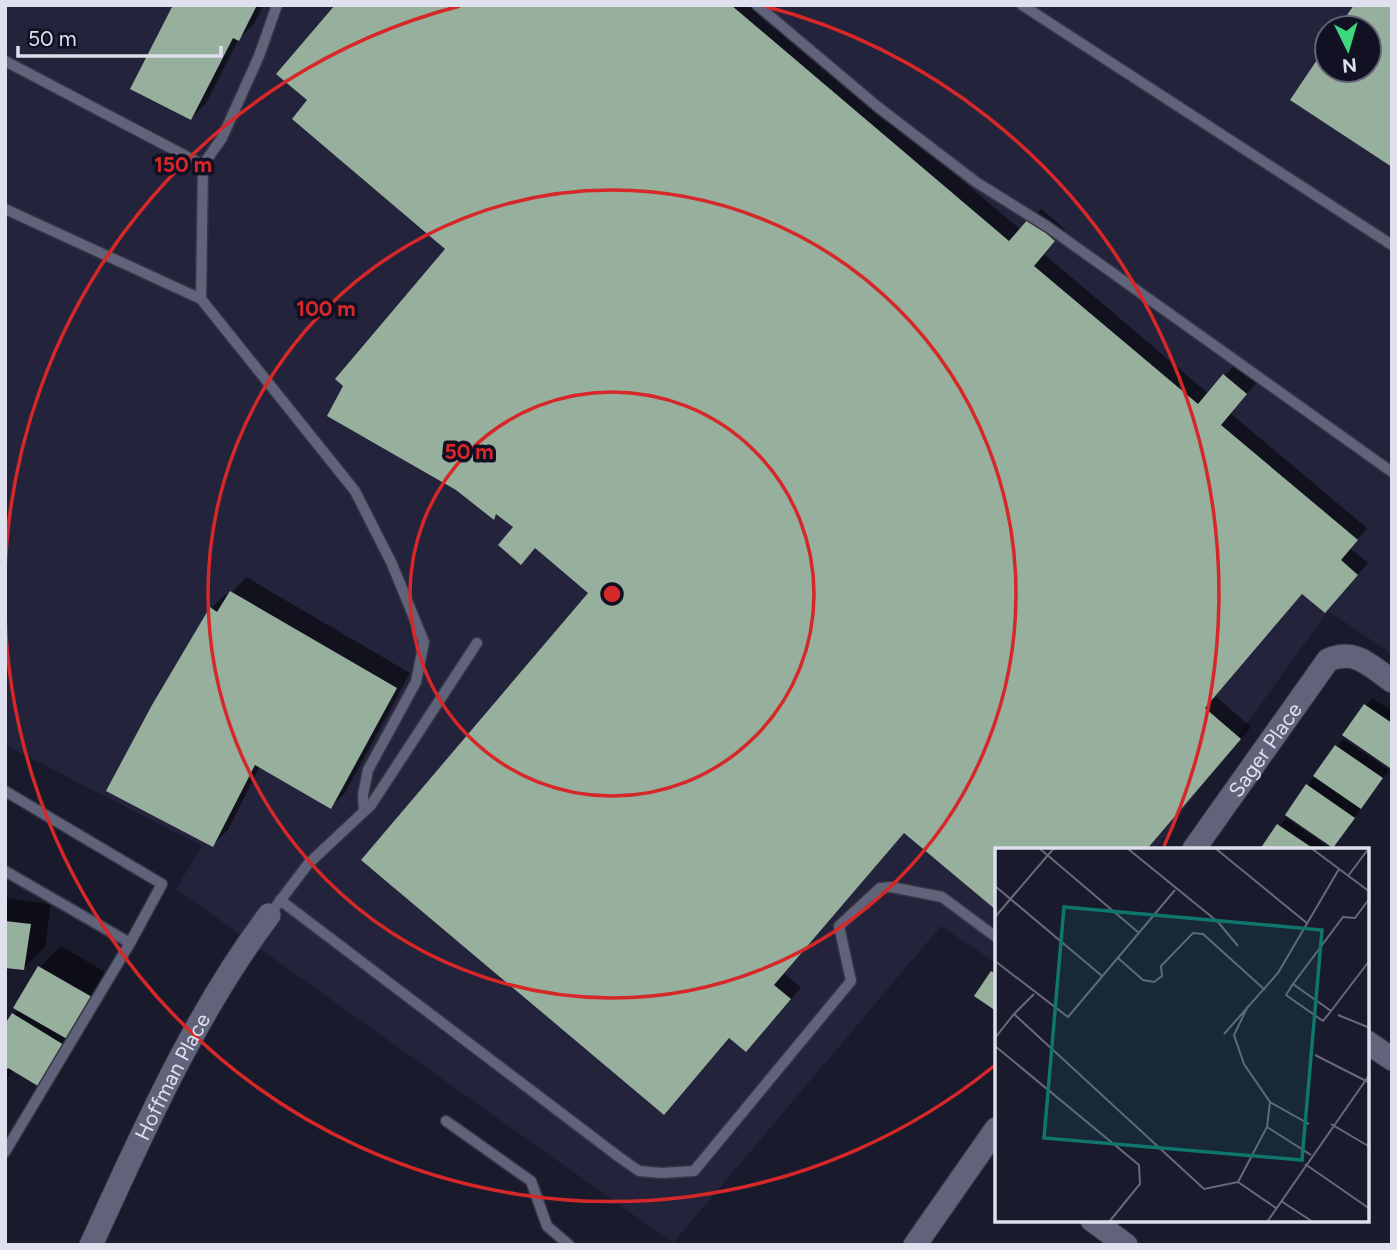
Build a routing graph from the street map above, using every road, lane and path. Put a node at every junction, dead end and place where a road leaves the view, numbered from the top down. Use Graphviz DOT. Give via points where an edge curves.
graph roads {
  1 [pos="277,5"];
  2 [pos="757,5"];
  3 [pos="1022,5"];
  4 [pos="5,61"];
  5 [pos="204,165"];
  6 [pos="5,209"];
  7 [pos="1392,245"];
  8 [pos="201,299"];
  9 [pos="1392,472"];
  10 [pos="477,643"];
  11 [pos="1392,681"];
  12 [pos="5,791"];
  13 [pos="364,811"];
  14 [pos="1196,848"];
  15 [pos="5,871"];
  16 [pos="275,908"];
  17 [pos="995,936"];
  18 [pos="131,943"];
  19 [pos="1369,1043"];
  20 [pos="1392,1059"];
  21 [pos="446,1121"];
  22 [pos="993,1142"];
  23 [pos="5,1152"];
  24 [pos="1095,1222"];
  25 [pos="91,1245"];
  26 [pos="569,1245"];
  27 [pos="915,1245"];
  28 [pos="1126,1245"];
  1 -- 5 [label="lane" via="222,138"];
  2 -- 9 [label="lane" via="976,182 1048,227"];
  3 -- 7 [label="lane"];
  4 -- 5 [label="lane"];
  5 -- 8 [label="lane"];
  6 -- 8 [label="lane"];
  8 -- 13 [label="lane" via="355,491 424,642 416,682 368,770"];
  10 -- 13 [label="lane"];
  11 -- 14 [label="street, Sager Place" via="1358,657 1341,655 1328,660"];
  12 -- 18 [label="lane" via="162,884"];
  13 -- 16 [label="lane" via="308,864"];
  15 -- 18 [label="lane"];
  16 -- 17 [label="lane" via="639,1171 662,1173 694,1171 851,981 839,926 880,888 942,897"];
  16 -- 25 [label="street, Hoffman Place" via="214,996 179,1060"];
  18 -- 23 [label="lane"];
  19 -- 20 [label="street"];
  21 -- 26 [label="lane" via="531,1181 547,1226"];
  22 -- 27 [label="street"];
  24 -- 28 [label="street"];
}
